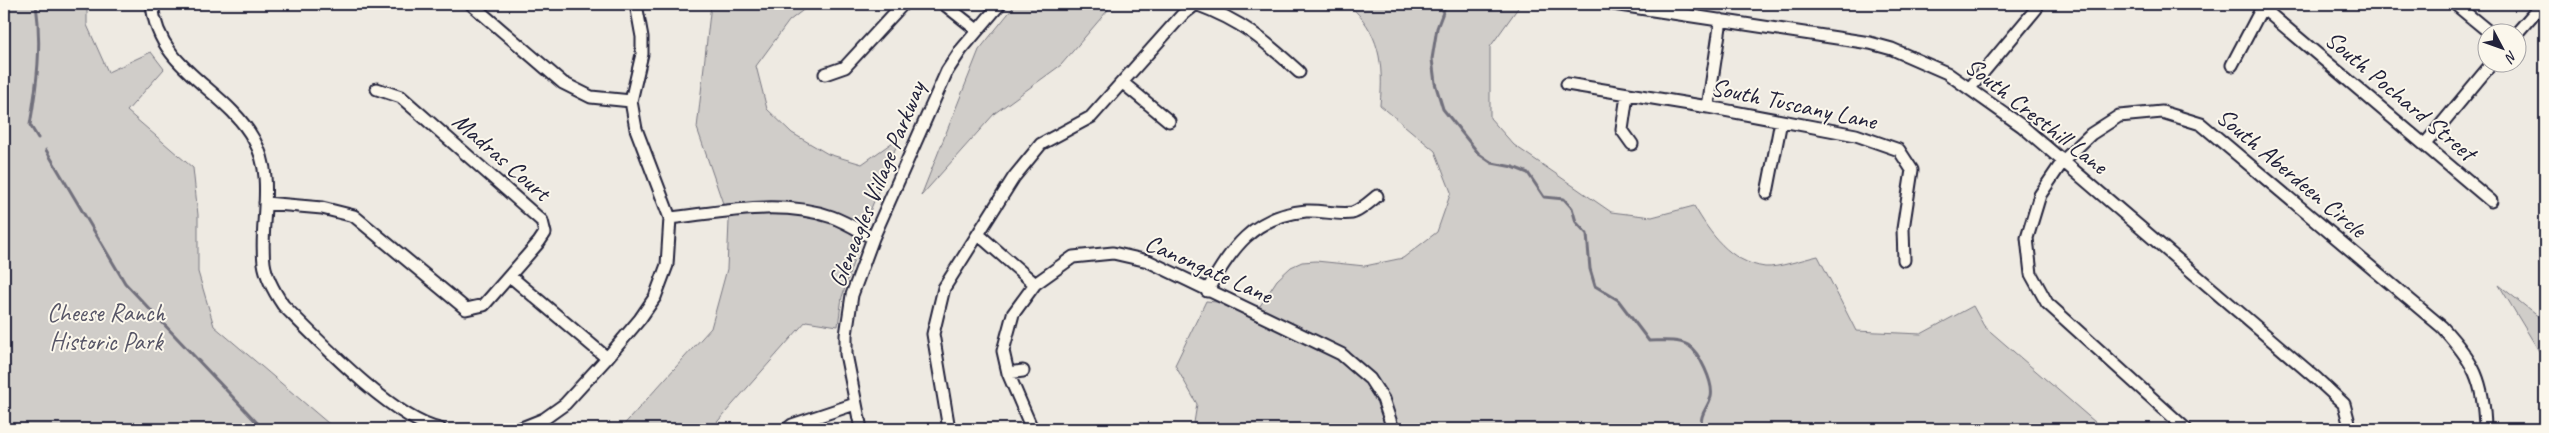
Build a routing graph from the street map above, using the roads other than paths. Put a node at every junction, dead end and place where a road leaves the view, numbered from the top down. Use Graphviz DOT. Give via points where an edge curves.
graph roads {
  1 [pos="152,4"];
  2 [pos="471,4"];
  3 [pos="636,4"];
  4 [pos="903,4"];
  5 [pos="944,4"];
  6 [pos="1000,4"];
  7 [pos="1612,4"];
  8 [pos="2038,4"];
  9 [pos="2455,4"];
  10 [pos="2542,4"];
  11 [pos="2261,5"];
  12 [pos="1721,20"];
  13 [pos="2476,22"];
  14 [pos="2526,22"];
  15 [pos="977,30"];
  16 [pos="2232,65"];
  17 [pos="1299,72"];
  18 [pos="2485,72"];
  19 [pos="824,74"];
  20 [pos="1123,83"];
  21 [pos="1567,84"];
  22 [pos="1970,88"];
  23 [pos="377,89"];
  24 [pos="1627,95"];
  25 [pos="631,101"];
  26 [pos="1708,107"];
  27 [pos="1781,120"];
  28 [pos="1169,121"];
  29 [pos="1632,144"];
  30 [pos="2425,144"];
  31 [pos="2063,161"];
  32 [pos="1767,193"];
  33 [pos="1377,196"];
  34 [pos="2491,201"];
  35 [pos="265,202"];
  36 [pos="670,218"];
  37 [pos="978,235"];
  38 [pos="873,238"];
  39 [pos="1904,260"];
  40 [pos="510,276"];
  41 [pos="1034,284"];
  42 [pos="1207,291"];
  43 [pos="607,358"];
  44 [pos="1023,371"];
  45 [pos="1008,373"];
  46 [pos="855,404"];
  47 [pos="2349,423"];
  48 [pos="440,429"];
  49 [pos="519,429"];
  50 [pos="787,429"];
  51 [pos="861,429"];
  52 [pos="949,429"];
  53 [pos="1032,429"];
  54 [pos="1393,429"];
  55 [pos="2186,429"];
  56 [pos="2485,429"];
  1 -- 35 [label="street" via="154,19 170,55 234,112 255,141 265,169"];
  2 -- 25 [label="street" via="563,82 590,97"];
  3 -- 25 [label="street" via="642,54"];
  4 -- 19 [label="street" via="845,67"];
  5 -- 15 [label="street"];
  6 -- 15 [label="street, Gleneagles Village Parkway"];
  7 -- 12 [label="street, South Cresthill Lane"];
  8 -- 22 [label="street"];
  9 -- 13 [label="street"];
  10 -- 14 [label="street"];
  11 -- 16 [label="street"];
  11 -- 30 [label="street, South Pochard Street"];
  12 -- 22 [label="street, South Cresthill Lane" via="1870,42 1929,64"];
  12 -- 26 [label="street"];
  15 -- 38 [label="street, Gleneagles Village Parkway" via="948,71 932,102"];
  17 -- 20 [label="street" via="1259,36 1226,15 1196,4 1182,15"];
  18 -- 30 [label="street"];
  20 -- 28 [label="street"];
  20 -- 37 [label="street" via="1091,116 1041,144 1014,177"];
  21 -- 24 [label="street, South Tuscany Lane"];
  22 -- 31 [label="street, South Cresthill Lane"];
  23 -- 40 [label="street, Madras Court" via="400,97 542,221 544,233"];
  24 -- 26 [label="street, South Tuscany Lane"];
  24 -- 29 [label="street" via="1622,130"];
  25 -- 36 [label="street" via="636,129"];
  26 -- 27 [label="street, South Tuscany Lane"];
  27 -- 32 [label="street"];
  27 -- 39 [label="street, South Tuscany Lane" via="1856,135 1899,150 1912,170 1903,229"];
  30 -- 34 [label="street, South Pochard Street"];
  31 -- 47 [label="street, South Cresthill Lane" via="2344,404"];
  31 -- 55 [label="street, South Aberdeen Circle" via="2040,195 2027,238 2031,274 2047,303"];
  31 -- 56 [label="street, South Aberdeen Circle" via="2091,134 2120,116 2162,112 2200,124 2442,326 2464,351 2477,376 2484,400"];
  33 -- 42 [label="street" via="1354,213 1306,211 1280,216 1256,227 1234,246"];
  35 -- 40 [label="street, Madras Court" via="322,208 354,216 466,308 484,306"];
  35 -- 48 [label="street" via="264,264 283,305 392,405 425,426"];
  36 -- 38 [label="street" via="782,207 831,217"];
  36 -- 43 [label="street" via="670,239 661,284 640,319"];
  37 -- 41 [label="street"];
  37 -- 52 [label="street" via="944,288 933,334"];
  38 -- 46 [label="street, Gleneagles Village Parkway" via="852,295 846,335 848,375"];
  40 -- 43 [label="street"];
  41 -- 42 [label="street, Canongate Lane" via="1073,257 1113,253 1148,261"];
  41 -- 45 [label="street, Canongate Lane" via="1013,314 1003,351"];
  42 -- 54 [label="street, Canongate Lane" via="1341,354 1370,379 1383,400"];
  43 -- 49 [label="street" via="565,404 544,419"];
  44 -- 45 [label="street"];
  45 -- 53 [label="street, Canongate Lane"];
  46 -- 50 [label="street" via="792,424"];
  46 -- 51 [label="street, Gleneagles Village Parkway"];
}
